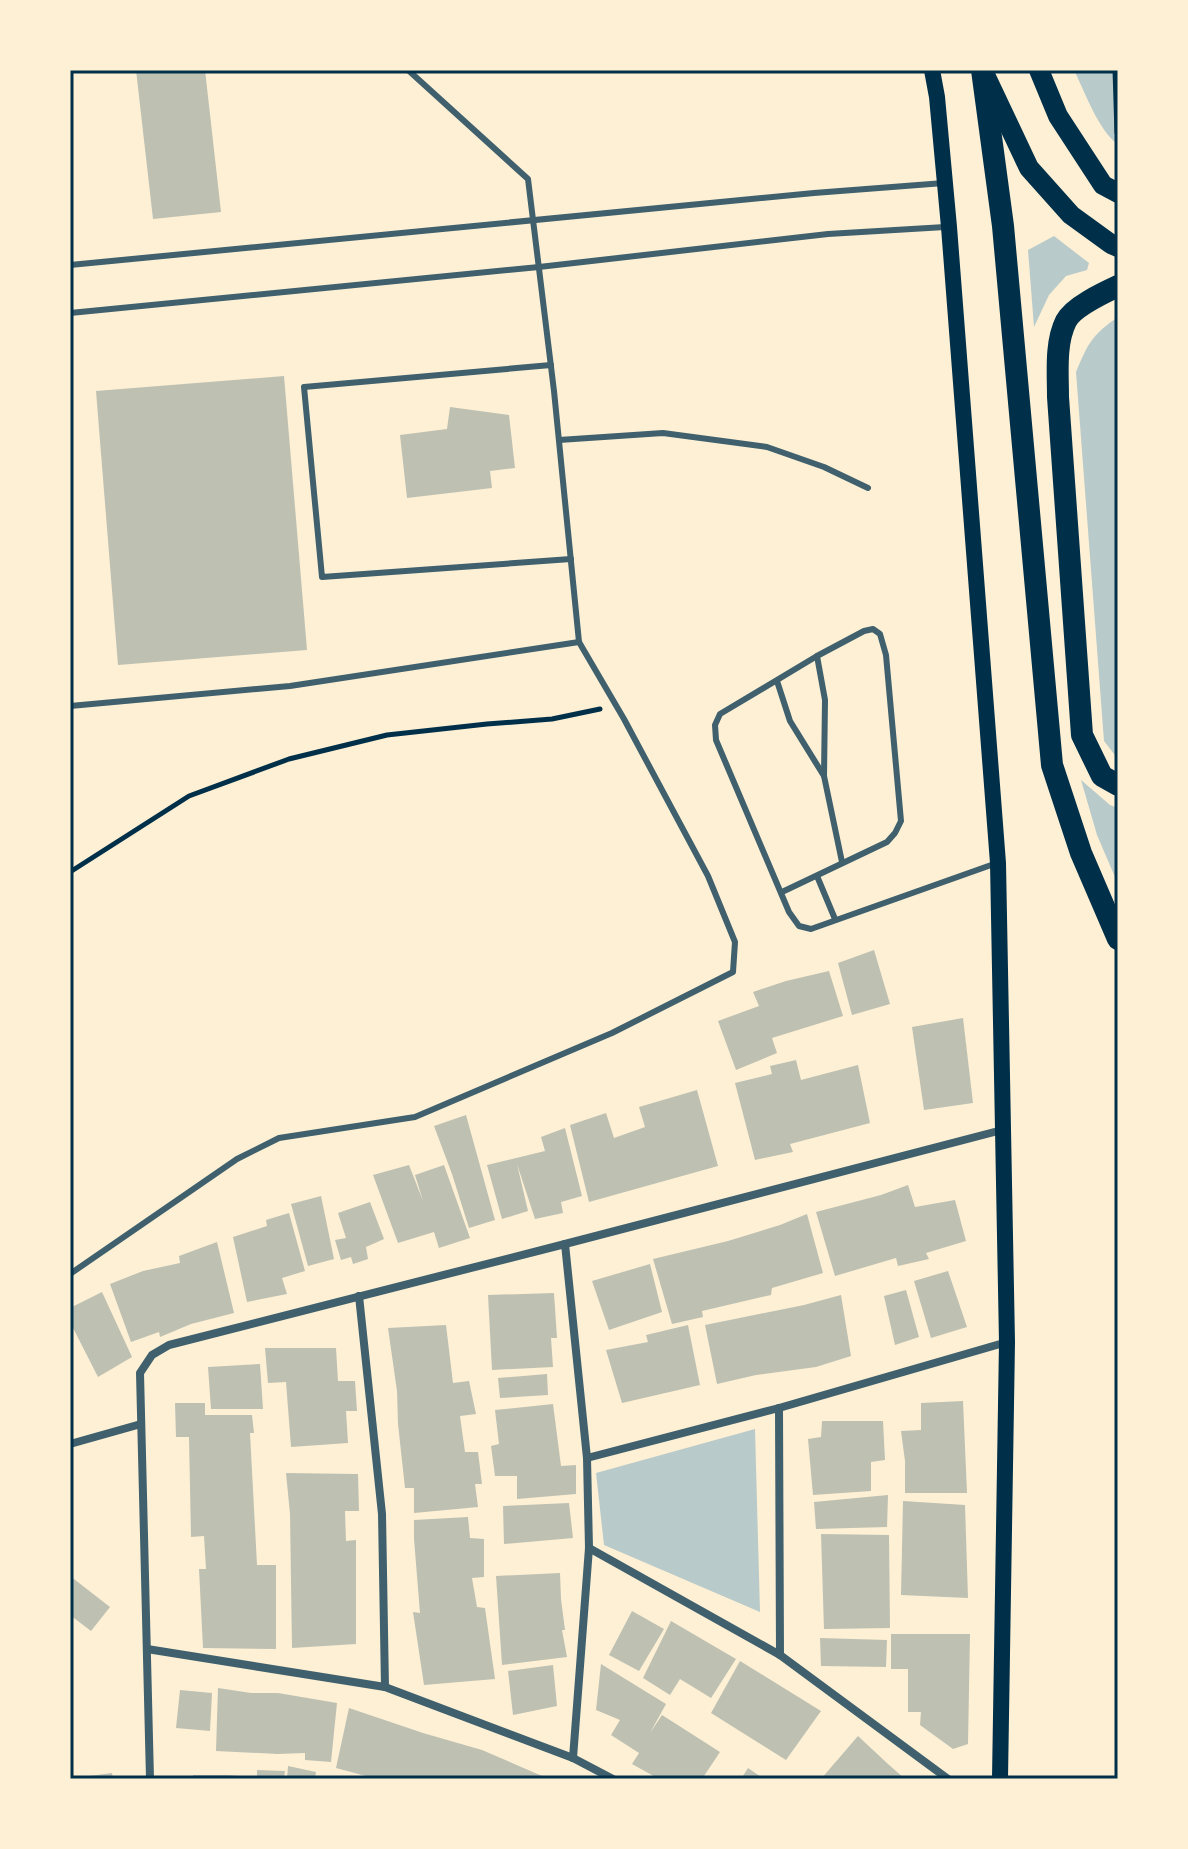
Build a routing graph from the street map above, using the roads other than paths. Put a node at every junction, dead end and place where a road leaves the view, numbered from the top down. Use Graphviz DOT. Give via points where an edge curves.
graph roads {
  1 [pos="408,70"];
  2 [pos="932,70"];
  3 [pos="982,70"];
  4 [pos="1039,70"];
  5 [pos="944,183"];
  6 [pos="1118,193"];
  7 [pos="533,220"];
  8 [pos="949,227"];
  9 [pos="1118,247"];
  10 [pos="70,265"];
  11 [pos="539,267"];
  12 [pos="1118,286"];
  13 [pos="70,313"];
  14 [pos="551,365"];
  15 [pos="559,440"];
  16 [pos="868,488"];
  17 [pos="571,559"];
  18 [pos="579,642"];
  19 [pos="817,656"];
  20 [pos="777,681"];
  21 [pos="70,706"];
  22 [pos="824,776"];
  23 [pos="1118,785"];
  24 [pos="842,862"];
  25 [pos="998,863"];
  26 [pos="817,876"];
  27 [pos="782,892"];
  28 [pos="835,919"];
  29 [pos="1118,939"];
  30 [pos="1002,1130"];
  31 [pos="565,1244"];
  32 [pos="70,1274"];
  33 [pos="359,1296"];
  34 [pos="1007,1342"];
  35 [pos="779,1408"];
  36 [pos="141,1424"];
  37 [pos="70,1444"];
  38 [pos="587,1458"];
  39 [pos="589,1548"];
  40 [pos="147,1649"];
  41 [pos="780,1655"];
  42 [pos="385,1687"];
  43 [pos="573,1758"];
  44 [pos="150,1779"];
  45 [pos="613,1779"];
  46 [pos="948,1779"];
  47 [pos="1000,1779"];
  1 -- 7 [label="lane" via="528,179"];
  2 -- 5 [label="main road"];
  3 -- 9 [label="main road" via="1029,168 1071,215"];
  3 -- 29 [label="highway" via="1003,226 1052,765 1081,853"];
  4 -- 6 [label="main road" via="1058,116 1103,185"];
  5 -- 7 [label="lane"];
  5 -- 8 [label="main road"];
  7 -- 10 [label="lane"];
  7 -- 11 [label="lane"];
  8 -- 11 [label="lane" via="828,234"];
  8 -- 25 [label="main road"];
  11 -- 13 [label="lane"];
  11 -- 14 [label="lane"];
  12 -- 23 [label="highway" via="1092,298 1067,319 1059,350 1058,397 1082,735 1102,776"];
  14 -- 15 [label="lane"];
  14 -- 17 [label="lane" via="304,387 322,577"];
  15 -- 16 [label="lane" via="663,433 767,447"];
  15 -- 17 [label="lane"];
  17 -- 18 [label="lane"];
  18 -- 21 [label="lane" via="290,686"];
  18 -- 32 [label="lane" via="708,876 735,942 733,972 612,1033 415,1117 279,1138 237,1159"];
  19 -- 20 [label="lane"];
  19 -- 22 [label="lane" via="825,700"];
  19 -- 24 [label="lane" via="873,629 880,634 886,655 901,821 887,842"];
  20 -- 22 [label="lane" via="790,721"];
  20 -- 27 [label="lane" via="720,714 715,725 716,740"];
  22 -- 24 [label="lane"];
  24 -- 26 [label="lane"];
  25 -- 28 [label="lane"];
  25 -- 30 [label="main road"];
  26 -- 27 [label="lane"];
  26 -- 28 [label="lane"];
  27 -- 28 [label="lane" via="799,926 811,929"];
  30 -- 31 [label="street"];
  30 -- 34 [label="main road"];
  31 -- 33 [label="street"];
  31 -- 38 [label="street"];
  33 -- 36 [label="street" via="169,1345 152,1355 140,1373"];
  33 -- 42 [label="street" via="382,1514"];
  34 -- 35 [label="street"];
  34 -- 47 [label="main road"];
  35 -- 38 [label="street"];
  35 -- 41 [label="street"];
  36 -- 37 [label="street"];
  36 -- 40 [label="street"];
  38 -- 39 [label="street"];
  39 -- 41 [label="street"];
  39 -- 43 [label="street"];
  40 -- 42 [label="street"];
  40 -- 44 [label="street"];
  41 -- 46 [label="street"];
  42 -- 43 [label="street"];
  43 -- 45 [label="street"];
}
